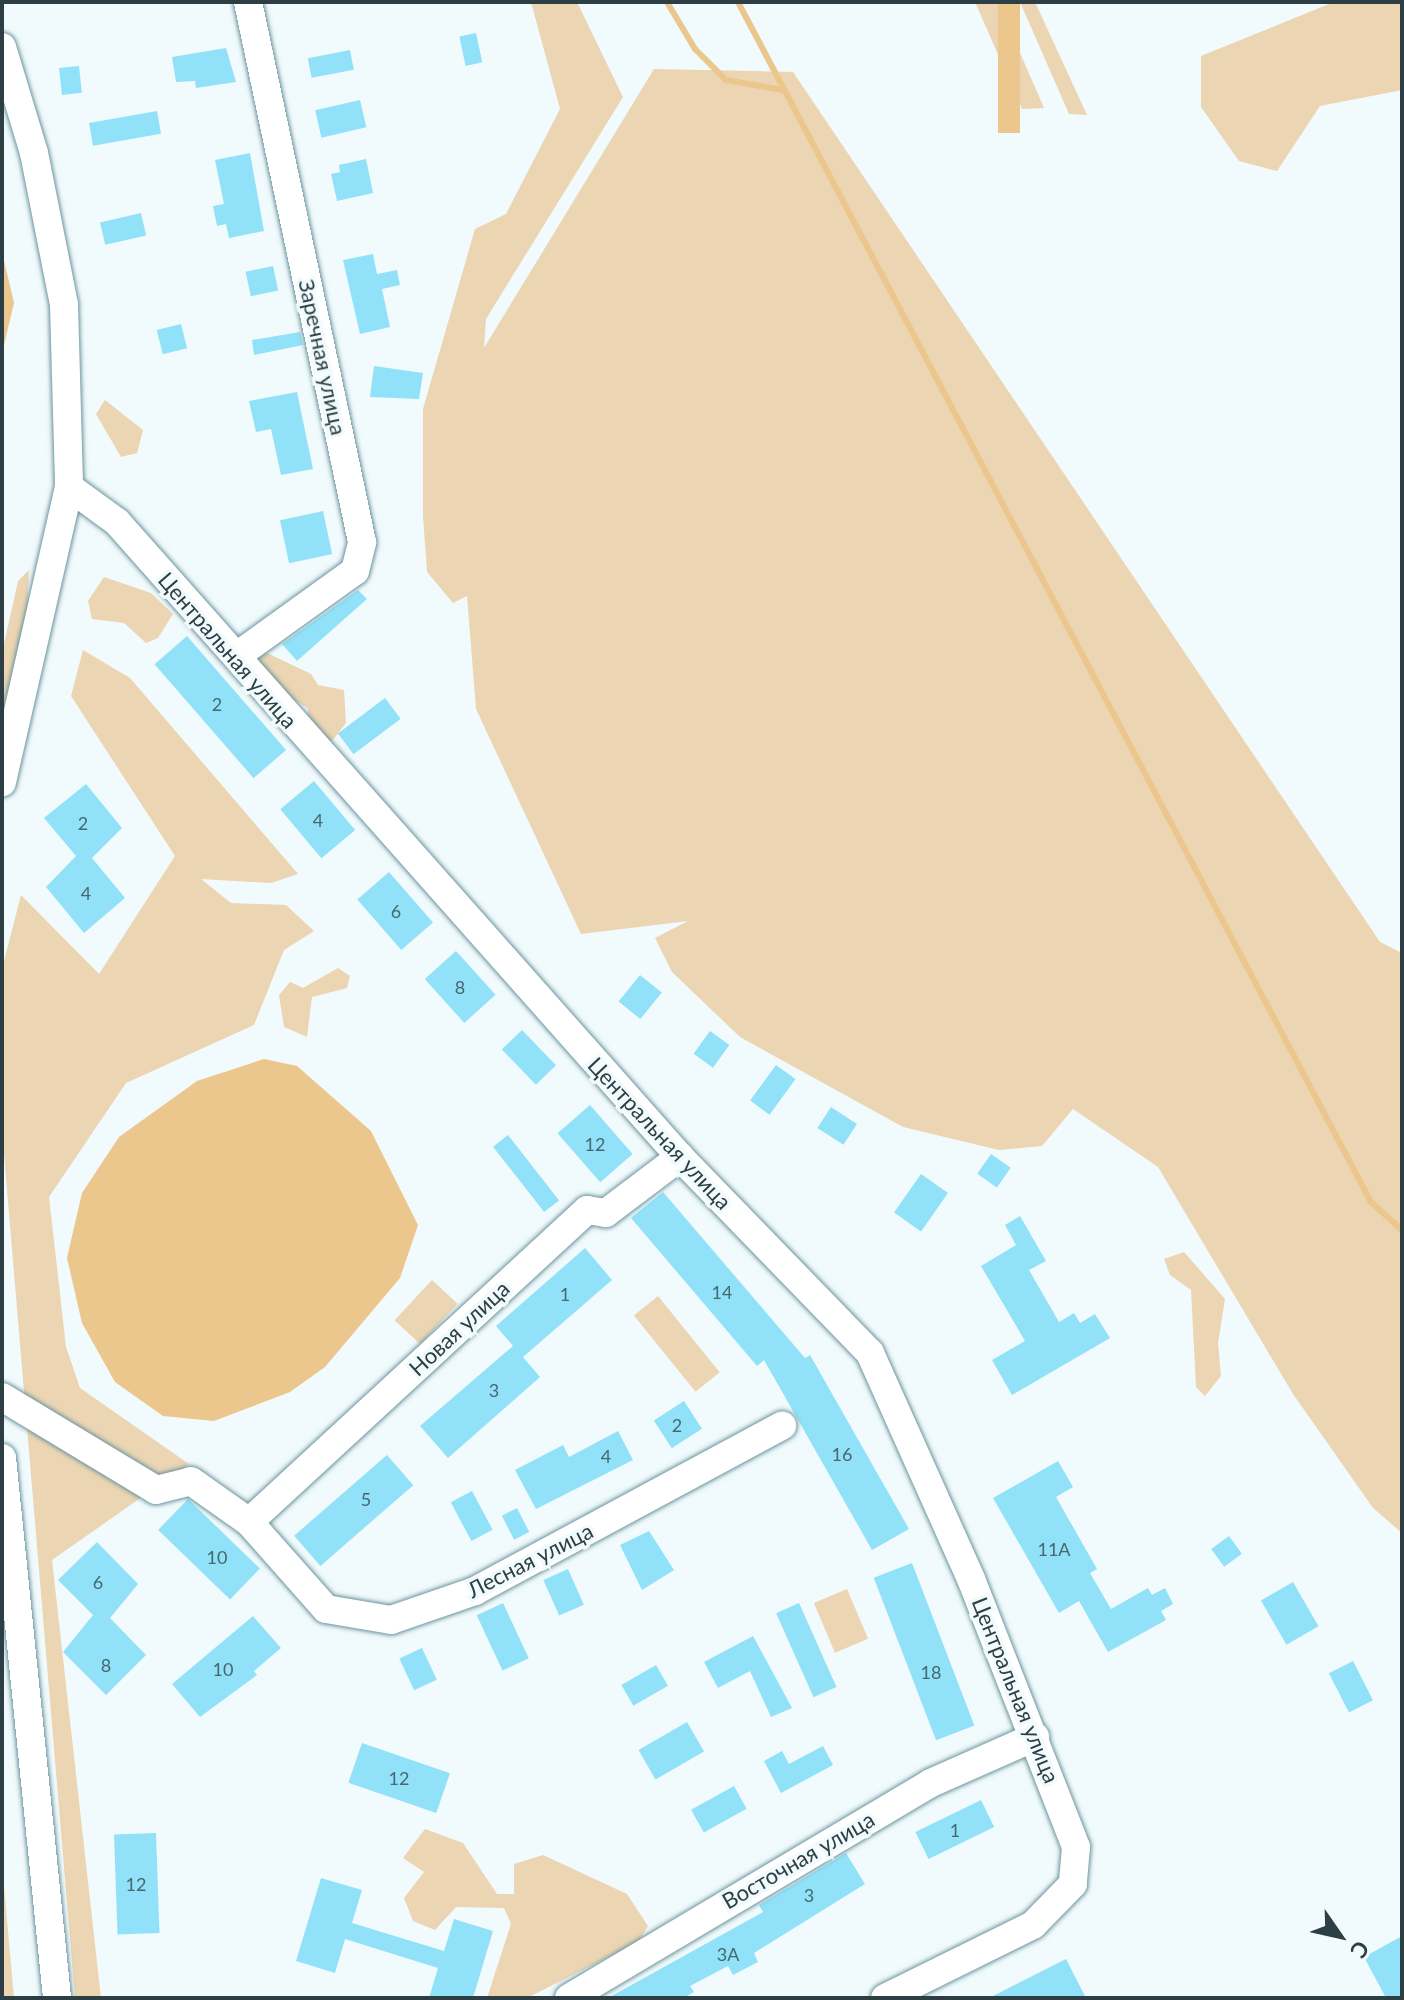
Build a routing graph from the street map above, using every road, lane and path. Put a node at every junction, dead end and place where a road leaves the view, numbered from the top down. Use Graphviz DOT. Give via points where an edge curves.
graph roads {
  1 [pos="248,2"];
  2 [pos="2,47"];
  3 [pos="69,487"];
  4 [pos="238,655"];
  5 [pos="2,783"];
  6 [pos="680,1157"];
  7 [pos="2,1397"];
  8 [pos="782,1426"];
  9 [pos="2,1458"];
  10 [pos="249,1522"];
  11 [pos="1035,1737"];
  12 [pos="57,1998"];
  13 [pos="569,1998"];
  14 [pos="885,1998"];
  1 -- 4 [label="street, Заречная улица" via="362,542 355,571"];
  2 -- 3 [label="street" via="34,153 64,305"];
  3 -- 4 [label="street, Центральная улица" via="117,522"];
  3 -- 5 [label="street"];
  4 -- 6 [label="street, Центральная улица" via="312,748"];
  6 -- 10 [label="street, Новая улица" via="606,1213 587,1210"];
  6 -- 11 [label="street, Центральная улица" via="870,1353"];
  7 -- 10 [label="street, Лесная улица" via="156,1490 191,1481"];
  8 -- 10 [label="street, Лесная улица" via="475,1591 391,1620 326,1609"];
  9 -- 12 [label="street"];
  11 -- 13 [label="street, Восточная улица" via="931,1783"];
  11 -- 14 [label="street, Центральная улица" via="1076,1847 1073,1884 1033,1925"];
}
